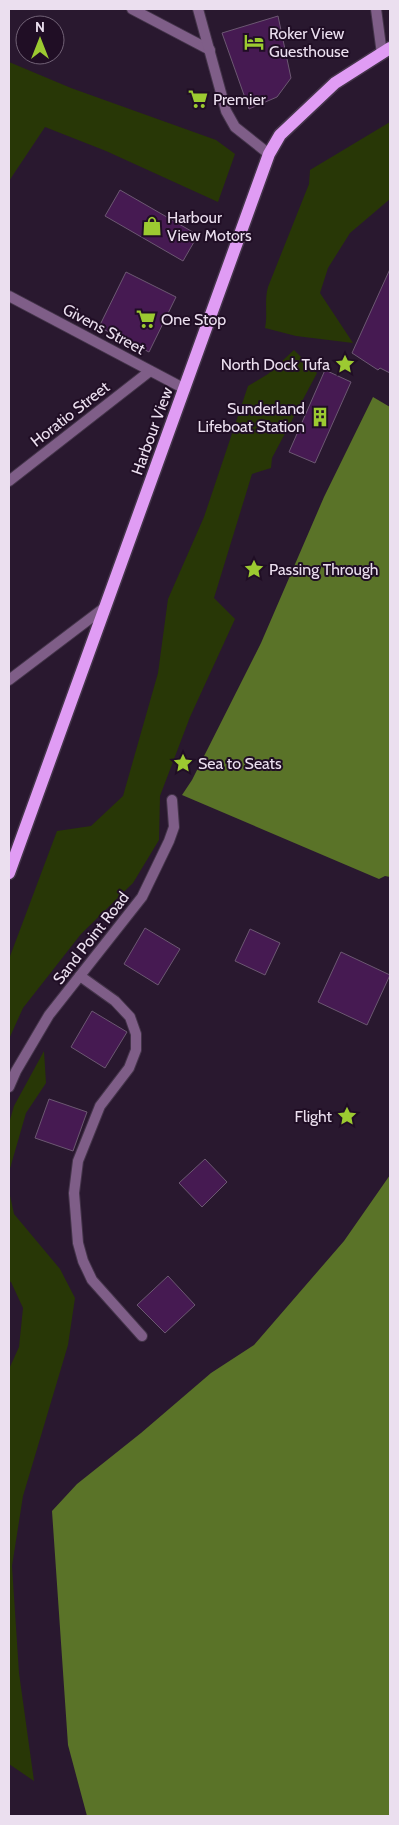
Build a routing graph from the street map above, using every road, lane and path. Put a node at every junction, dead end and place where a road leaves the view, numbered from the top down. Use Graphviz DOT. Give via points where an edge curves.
graph roads {
  1 [pos="132,9"];
  2 [pos="198,9"];
  3 [pos="376,9"];
  4 [pos="210,50"];
  5 [pos="386,51"];
  6 [pos="269,154"];
  7 [pos="9,296"];
  8 [pos="150,371"];
  9 [pos="185,389"];
  10 [pos="9,481"];
  11 [pos="104,608"];
  12 [pos="9,680"];
  13 [pos="172,800"];
  14 [pos="9,873"];
  15 [pos="80,976"];
  16 [pos="9,1087"];
  17 [pos="142,1336"];
  1 -- 4 [label="street"];
  2 -- 4 [label="street"];
  3 -- 5 [label="street"];
  4 -- 6 [label="street" via="226,111 235,128"];
  5 -- 6 [label="main road, Harbour View" via="335,83 280,135"];
  6 -- 9 [label="main road, Harbour View"];
  7 -- 8 [label="street, Givens Street"];
  8 -- 9 [label="street, Givens Street"];
  8 -- 10 [label="street, Horatio Street"];
  9 -- 11 [label="main road, Harbour View"];
  11 -- 12 [label="street"];
  11 -- 14 [label="main road, Harbour View"];
  13 -- 15 [label="street, Sand Point Road" via="174,826 142,898"];
  15 -- 16 [label="street, Sand Point Road" via="49,1015"];
  15 -- 17 [label="street" via="115,1001 130,1017 136,1034 136,1050 129,1068 100,1106 78,1161 74,1193 78,1243 92,1280"];
}
